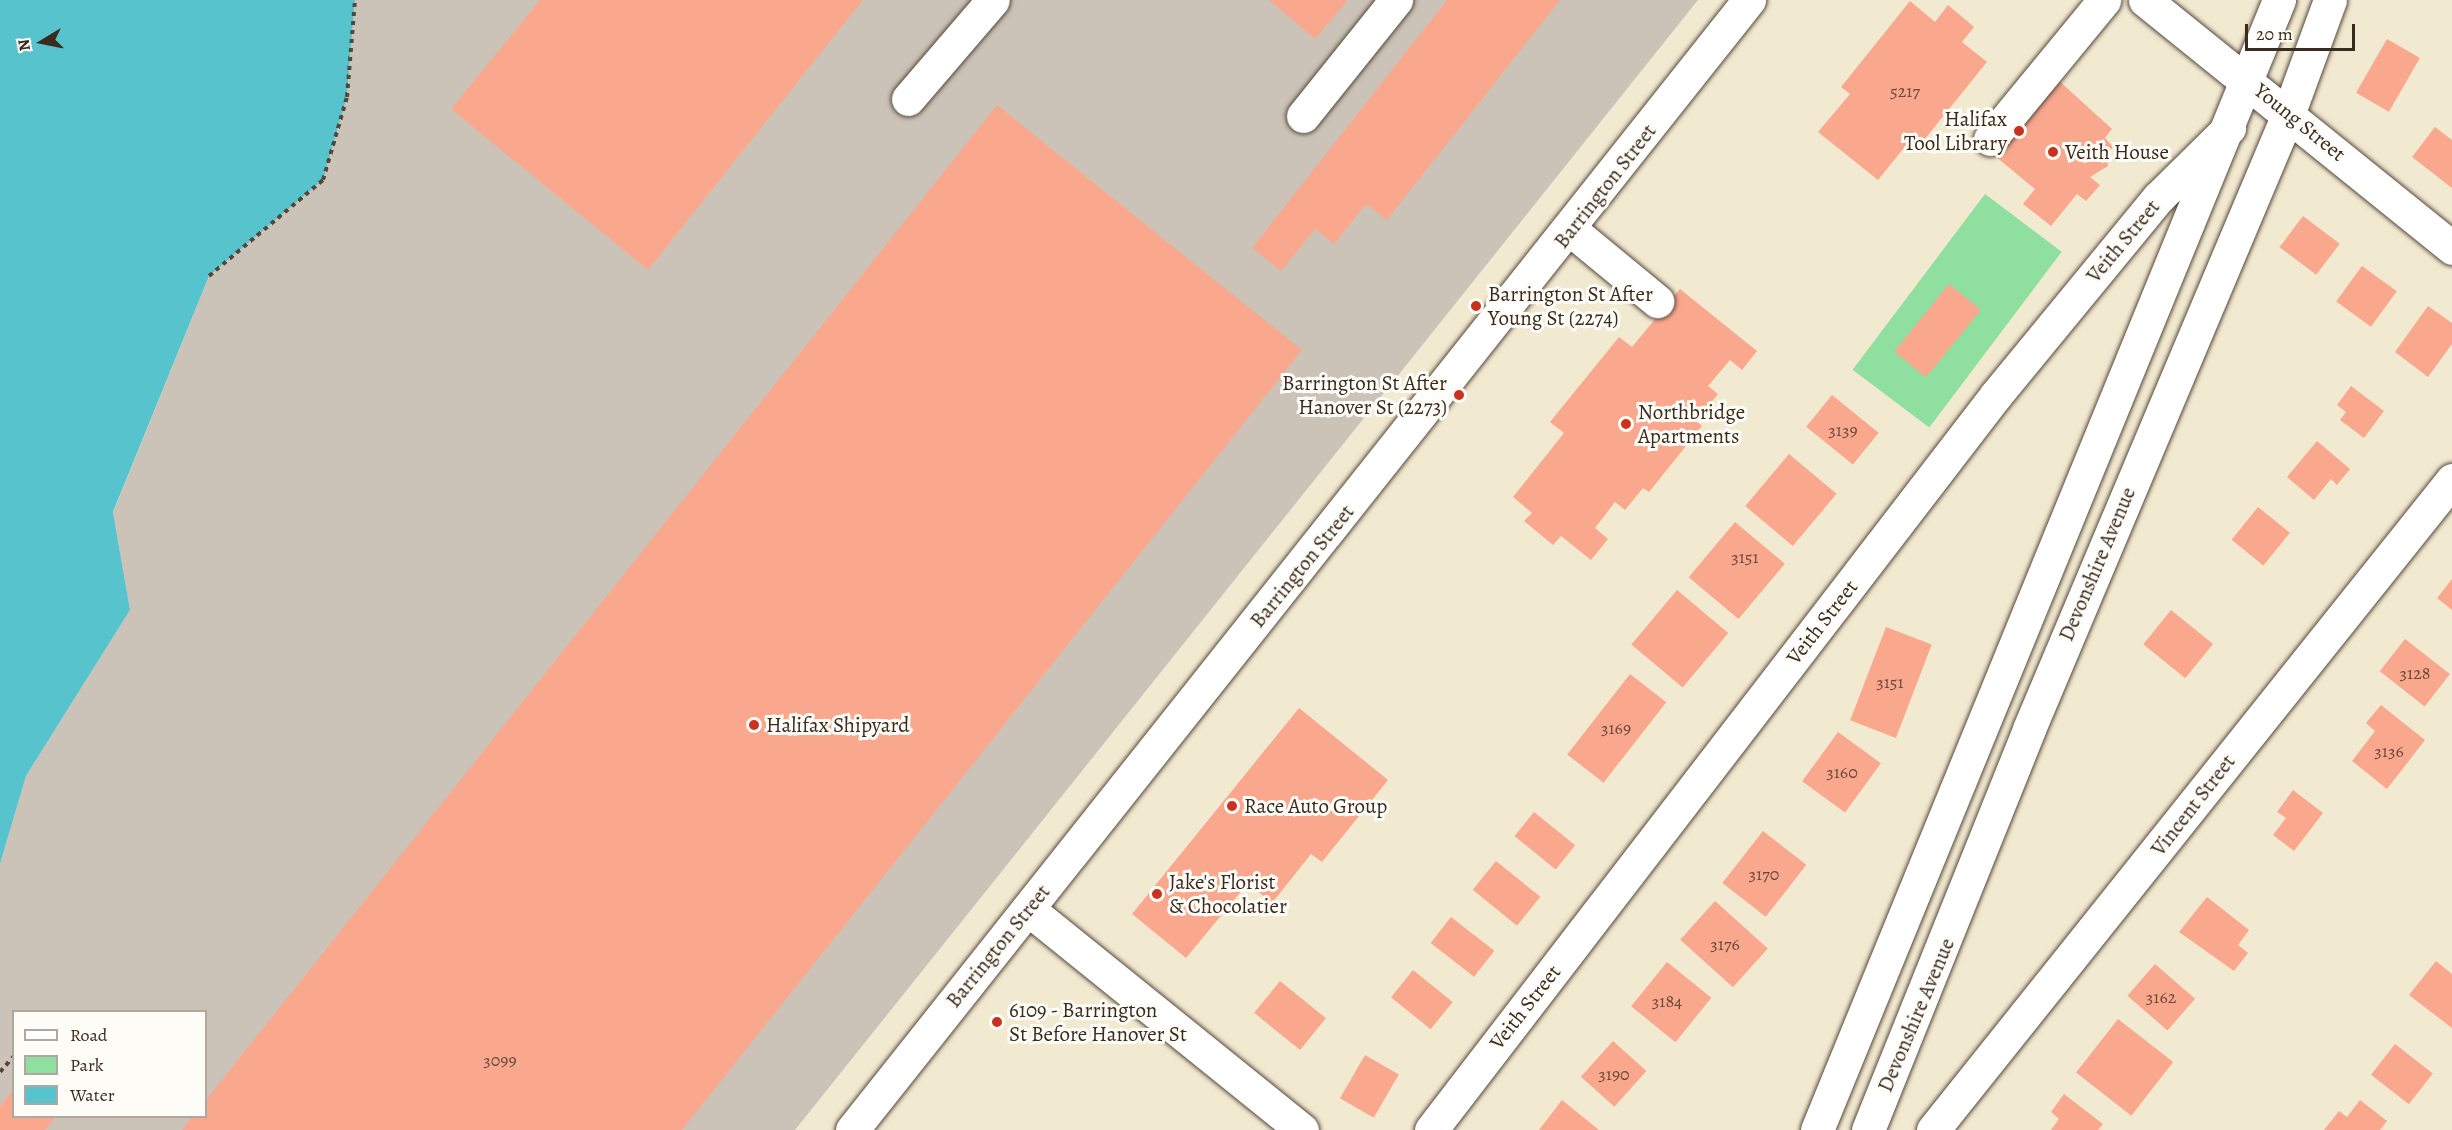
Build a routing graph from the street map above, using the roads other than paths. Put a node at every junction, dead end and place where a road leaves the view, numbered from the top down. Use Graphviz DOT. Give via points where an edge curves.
graph roads {
  1 [pos="993,0"];
  2 [pos="1396,0"];
  3 [pos="1749,0"];
  4 [pos="2104,0"];
  5 [pos="2145,0"];
  6 [pos="2279,0"];
  7 [pos="2330,0"];
  8 [pos="2248,81"];
  9 [pos="908,99"];
  10 [pos="2289,112"];
  11 [pos="1303,116"];
  12 [pos="2229,128"];
  13 [pos="1990,139"];
  14 [pos="1571,230"];
  15 [pos="2452,248"];
  16 [pos="1657,301"];
  17 [pos="2452,480"];
  18 [pos="1028,909"];
  19 [pos="852,1130"];
  20 [pos="1302,1130"];
  21 [pos="1431,1130"];
  22 [pos="1817,1130"];
  23 [pos="1868,1130"];
  24 [pos="1934,1130"];
  1 -- 9 [label="street"];
  2 -- 11 [label="street"];
  3 -- 14 [label="street, Barrington Street"];
  4 -- 13 [label="street"];
  5 -- 8 [label="street, Young Street"];
  6 -- 8 [label="street, Devonshire Avenue"];
  7 -- 10 [label="street, Devonshire Avenue"];
  8 -- 10 [label="street, Young Street"];
  8 -- 12 [label="street, Devonshire Avenue"];
  10 -- 15 [label="street, Young Street"];
  10 -- 23 [label="street, Devonshire Avenue" via="2029,729"];
  12 -- 21 [label="street, Veith Street" via="2158,198 1996,395"];
  12 -- 22 [label="street, Devonshire Avenue"];
  14 -- 16 [label="street"];
  14 -- 18 [label="street, Barrington Street"];
  17 -- 24 [label="street, Vincent Street"];
  18 -- 19 [label="street, Barrington Street"];
  18 -- 20 [label="street"];
}
